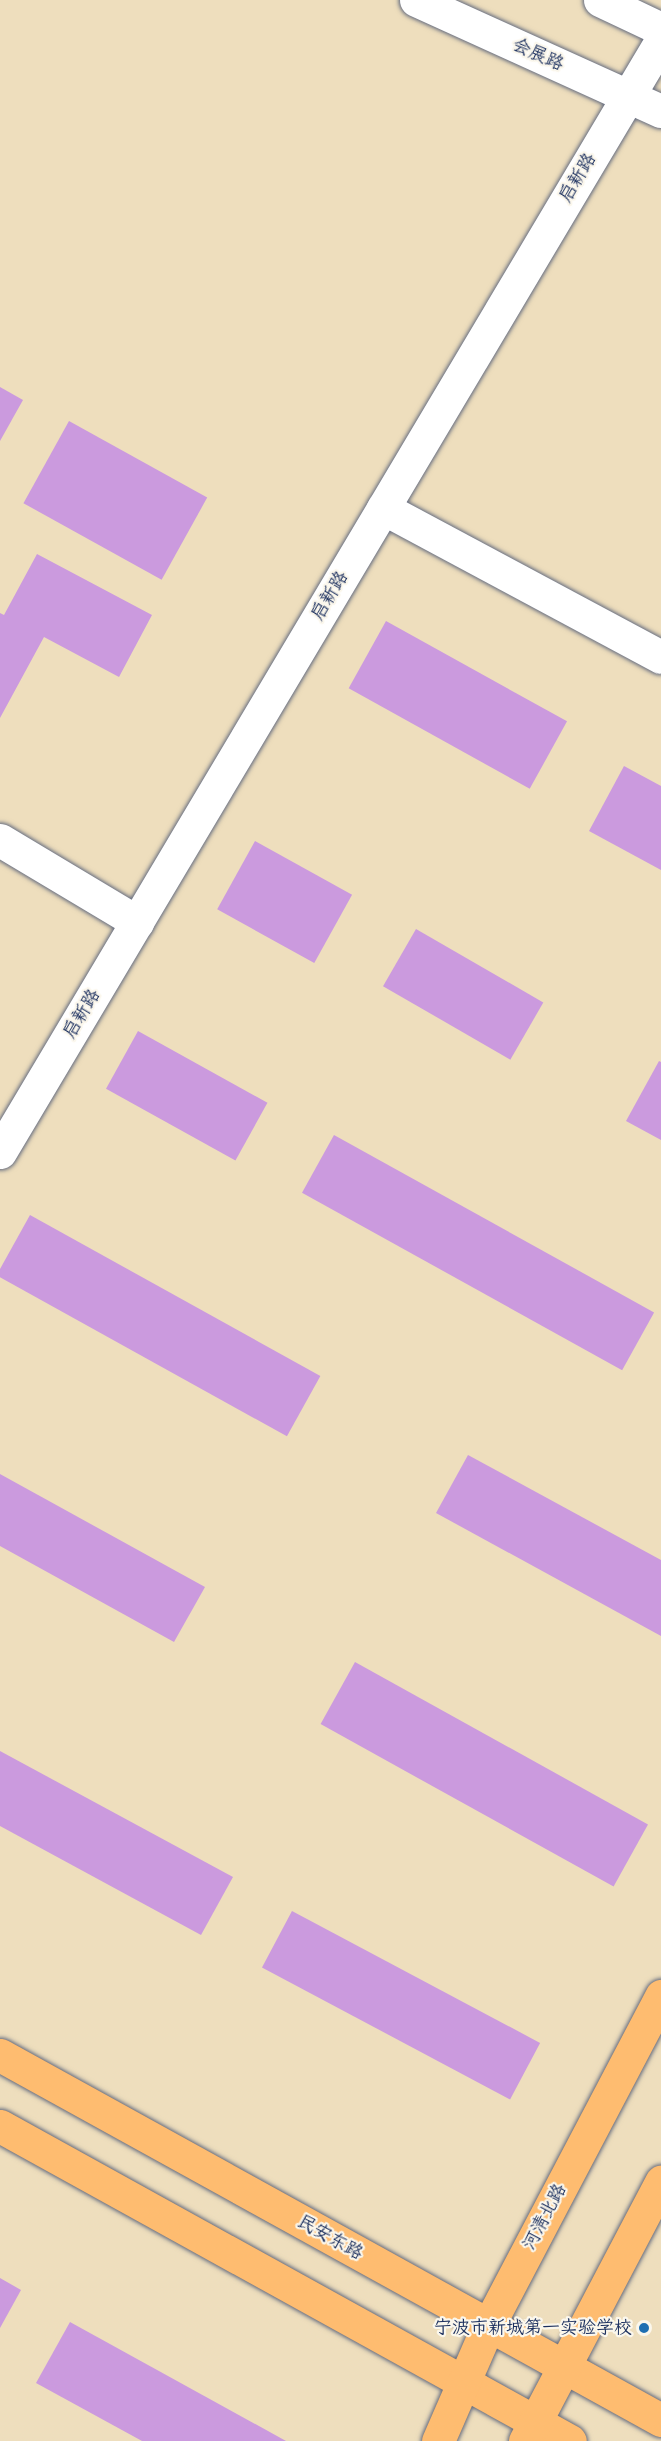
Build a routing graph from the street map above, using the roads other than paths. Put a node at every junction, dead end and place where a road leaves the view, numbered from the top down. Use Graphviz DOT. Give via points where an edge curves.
graph roads {
  1 [pos="416,0"];
  2 [pos="600,0"];
  3 [pos="661,29"];
  4 [pos="661,41"];
  5 [pos="628,95"];
  6 [pos="661,111"];
  7 [pos="383,508"];
  8 [pos="661,657"];
  9 [pos="0,840"];
  10 [pos="137,922"];
  11 [pos="0,1152"];
  12 [pos="661,1996"];
  13 [pos="0,2055"];
  14 [pos="0,2126"];
  15 [pos="661,2182"];
  16 [pos="488,2326"];
  17 [pos="564,2368"];
  18 [pos="466,2385"];
  19 [pos="661,2420"];
  20 [pos="530,2432"];
  21 [pos="438,2441"];
  22 [pos="570,2441"];
  1 -- 5 [label="street, 会展路"];
  2 -- 3 [label="street"];
  4 -- 5 [label="street, 启新路"];
  5 -- 6 [label="street, 会展路"];
  5 -- 7 [label="street, 启新路"];
  7 -- 8 [label="street"];
  7 -- 10 [label="street, 启新路"];
  9 -- 10 [label="street"];
  10 -- 11 [label="street, 启新路"];
  12 -- 16 [label="main road, 河清北路"];
  13 -- 16 [label="main road, 民安东路"];
  14 -- 18 [label="main road"];
  15 -- 17 [label="main road"];
  16 -- 17 [label="main road, 民安东路"];
  16 -- 18 [label="main road, 河清北路"];
  17 -- 19 [label="main road, 民安东路"];
  17 -- 20 [label="main road"];
  18 -- 20 [label="main road"];
  18 -- 21 [label="main road, 河清北路"];
  20 -- 22 [label="main road"];
}
